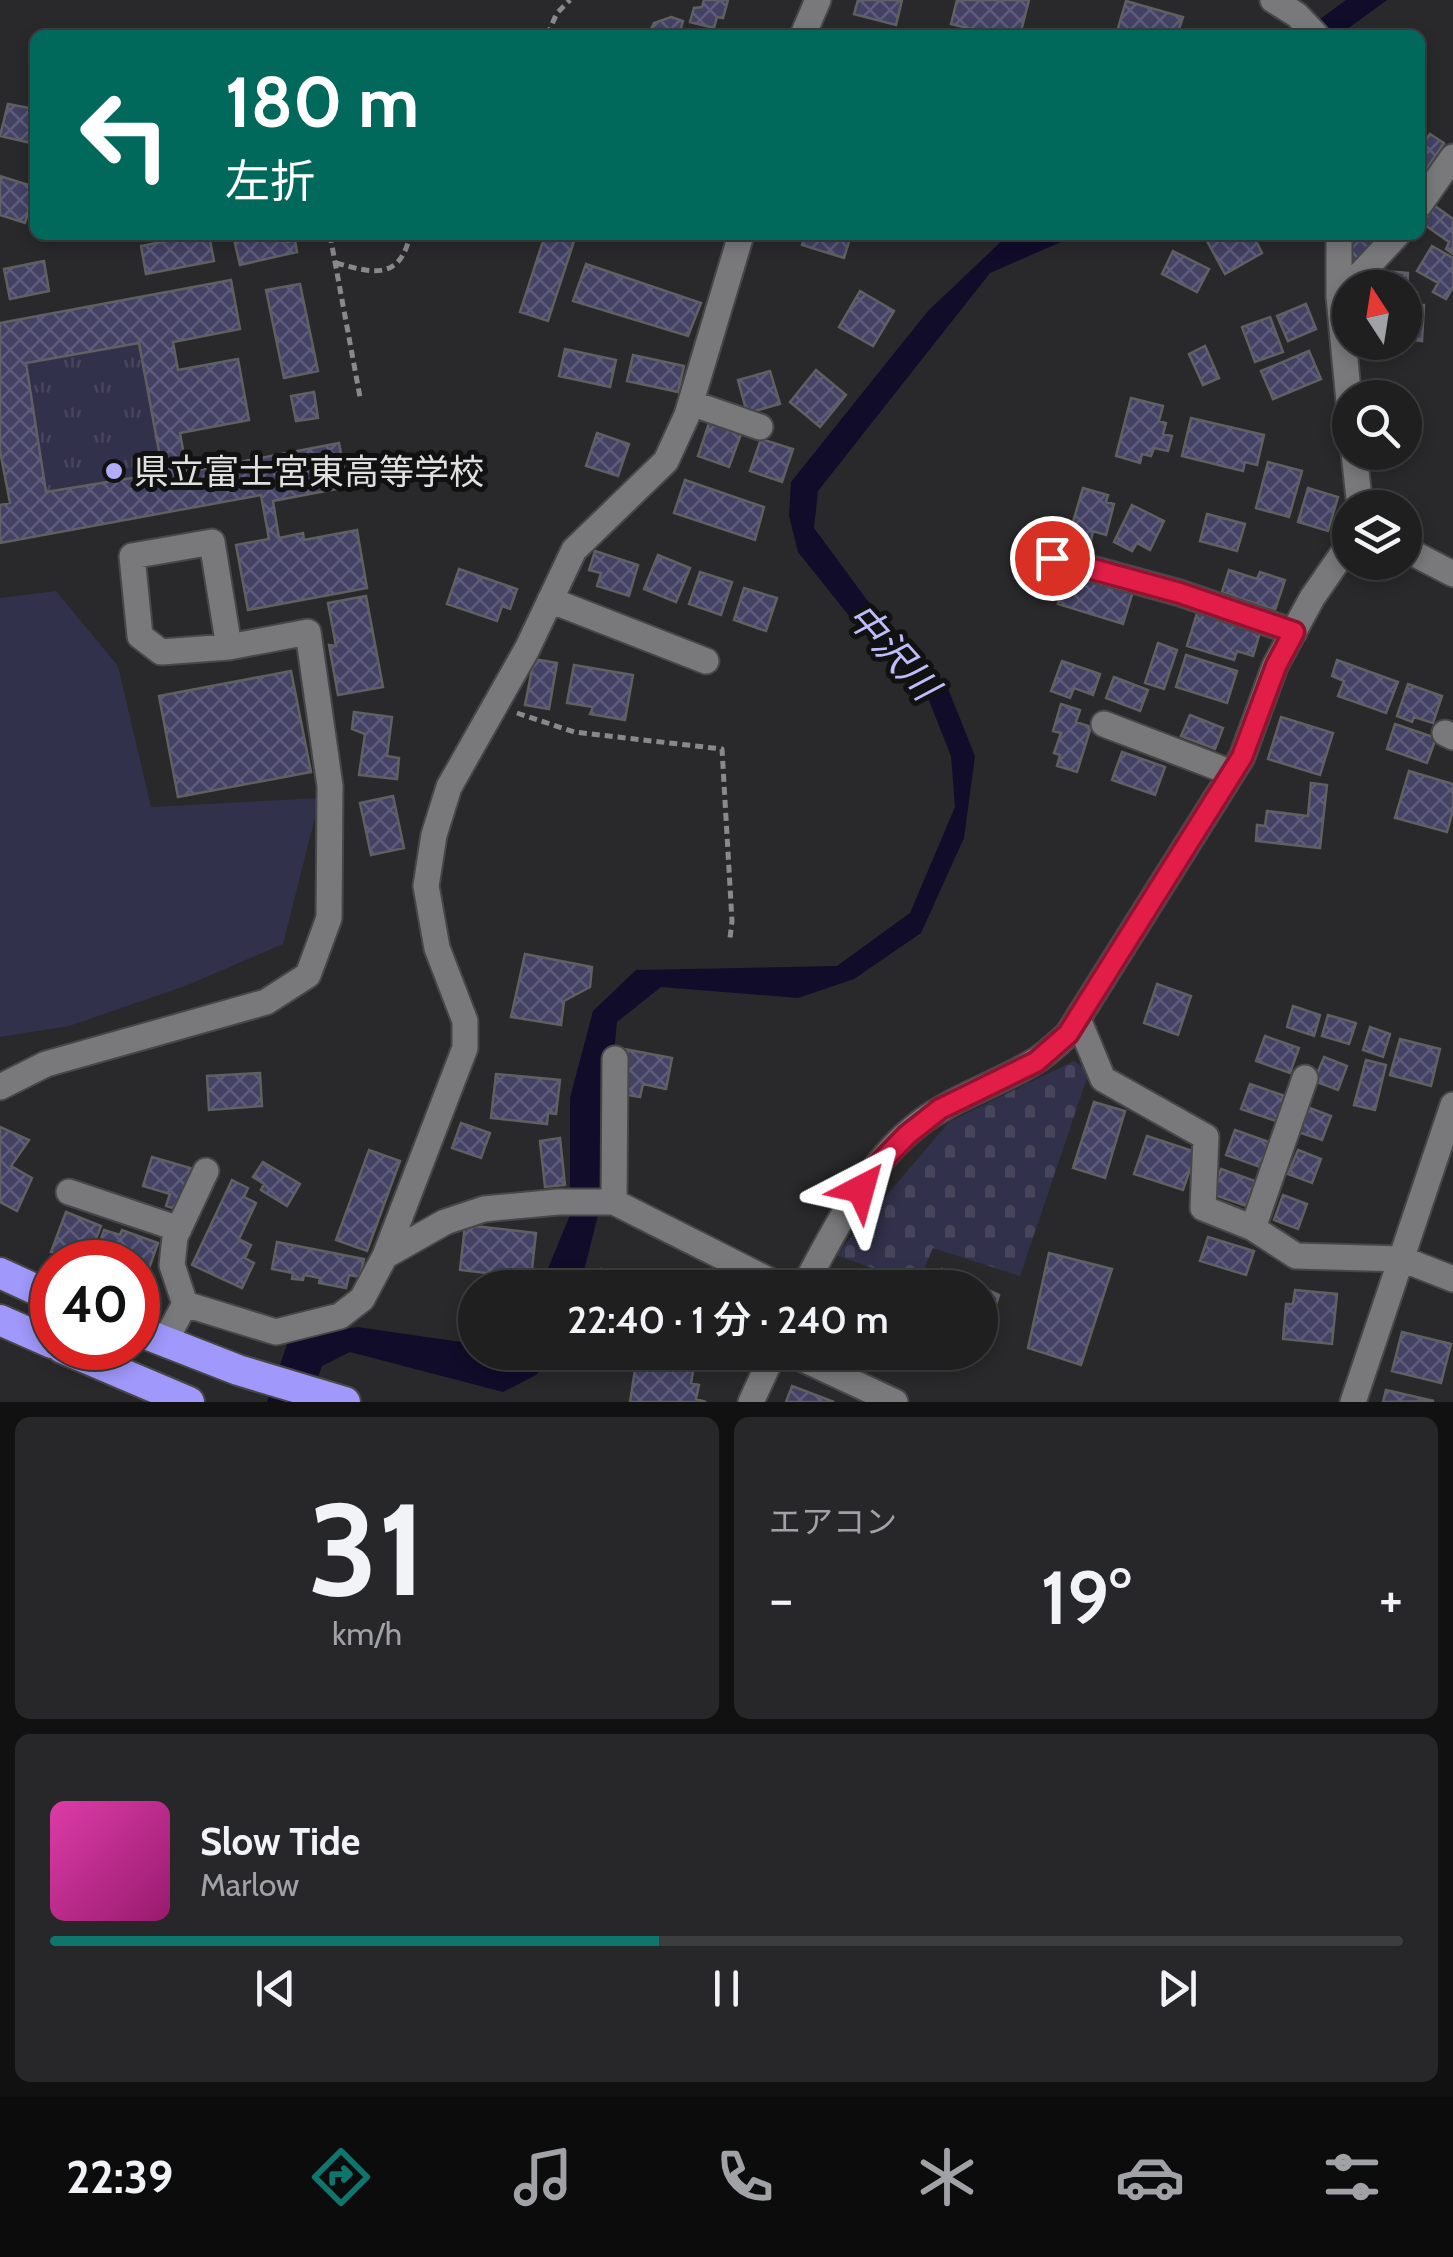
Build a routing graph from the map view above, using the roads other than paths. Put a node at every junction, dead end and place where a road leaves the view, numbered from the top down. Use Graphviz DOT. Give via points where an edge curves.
graph roads {
  1 [pos="818,0"];
  2 [pos="1283,6"];
  3 [pos="805,30"];
  4 [pos="1310,30"];
  5 [pos="1453,157"];
  6 [pos="1425,197"];
  7 [pos="740,240"];
  8 [pos="1339,240"];
  9 [pos="1391,240"];
  10 [pos="1339,270"];
  11 [pos="1364,270"];
  12 [pos="691,404"];
  13 [pos="760,428"];
  14 [pos="1052,558"];
  15 [pos="1422,558"];
  16 [pos="1332,571"];
  17 [pos="1453,574"];
  18 [pos="550,600"];
  19 [pos="1294,632"];
  20 [pos="228,647"];
  21 [pos="706,661"];
  22 [pos="1104,724"];
  23 [pos="1232,773"];
  24 [pos="1078,1019"];
  25 [pos="615,1059"];
  26 [pos="1305,1078"];
  27 [pos="0,1087"];
  28 [pos="1453,1105"];
  29 [pos="206,1171"];
  30 [pos="69,1192"];
  31 [pos="614,1202"];
  32 [pos="179,1228"];
  33 [pos="1253,1228"];
  34 [pos="385,1256"];
  35 [pos="1402,1259"];
  36 [pos="748,1270"];
  37 [pos="813,1270"];
  38 [pos="0,1273"];
  39 [pos="1453,1279"];
  40 [pos="30,1287"];
  41 [pos="185,1304"];
  42 [pos="0,1320"];
  43 [pos="160,1328"];
  44 [pos="30,1334"];
  45 [pos="160,1340"];
  46 [pos="114,1370"];
  47 [pos="766,1370"];
  48 [pos="827,1370"];
  49 [pos="190,1402"];
  50 [pos="344,1402"];
  51 [pos="751,1402"];
  52 [pos="895,1402"];
  53 [pos="1353,1402"];
  1 -- 3 [label="street"];
  2 -- 4 [label="street"];
  5 -- 6 [label="street"];
  7 -- 12 [label="street"];
  8 -- 10 [label="street"];
  9 -- 11 [label="street"];
  12 -- 13 [label="street"];
  12 -- 18 [label="street" via="666,461 574,550"];
  14 -- 19 [label="street"];
  15 -- 17 [label="street"];
  16 -- 19 [label="street"];
  18 -- 21 [label="street"];
  18 -- 34 [label="street" via="449,787 434,835 426,886 438,948 465,1021 465,1048"];
  19 -- 23 [label="street"];
  20 -- 20 [label="street" via="161,652 140,636 132,556 212,542"];
  20 -- 27 [label="street" via="308,632 330,786 330,918 308,975 266,1002 46,1064"];
  22 -- 23 [label="street"];
  23 -- 24 [label="street"];
  24 -- 33 [label="street" via="1103,1080 1206,1138 1203,1208"];
  24 -- 37 [label="street" via="1036,1062 940,1109 907,1135 856,1196"];
  25 -- 31 [label="street"];
  26 -- 33 [label="street"];
  28 -- 35 [label="street"];
  29 -- 32 [label="street"];
  30 -- 32 [label="street"];
  31 -- 34 [label="street" via="484,1208"];
  31 -- 36 [label="street"];
  32 -- 41 [label="street" via="172,1265"];
  33 -- 35 [label="street" via="1296,1256"];
  34 -- 41 [label="street" via="362,1299 340,1316 276,1332"];
  35 -- 39 [label="street"];
  35 -- 53 [label="street"];
  38 -- 40 [label="highway"];
  41 -- 43 [label="street"];
  42 -- 44 [label="highway"];
  45 -- 50 [label="highway"];
  46 -- 49 [label="highway"];
  47 -- 51 [label="street"];
  48 -- 52 [label="street"];
}
